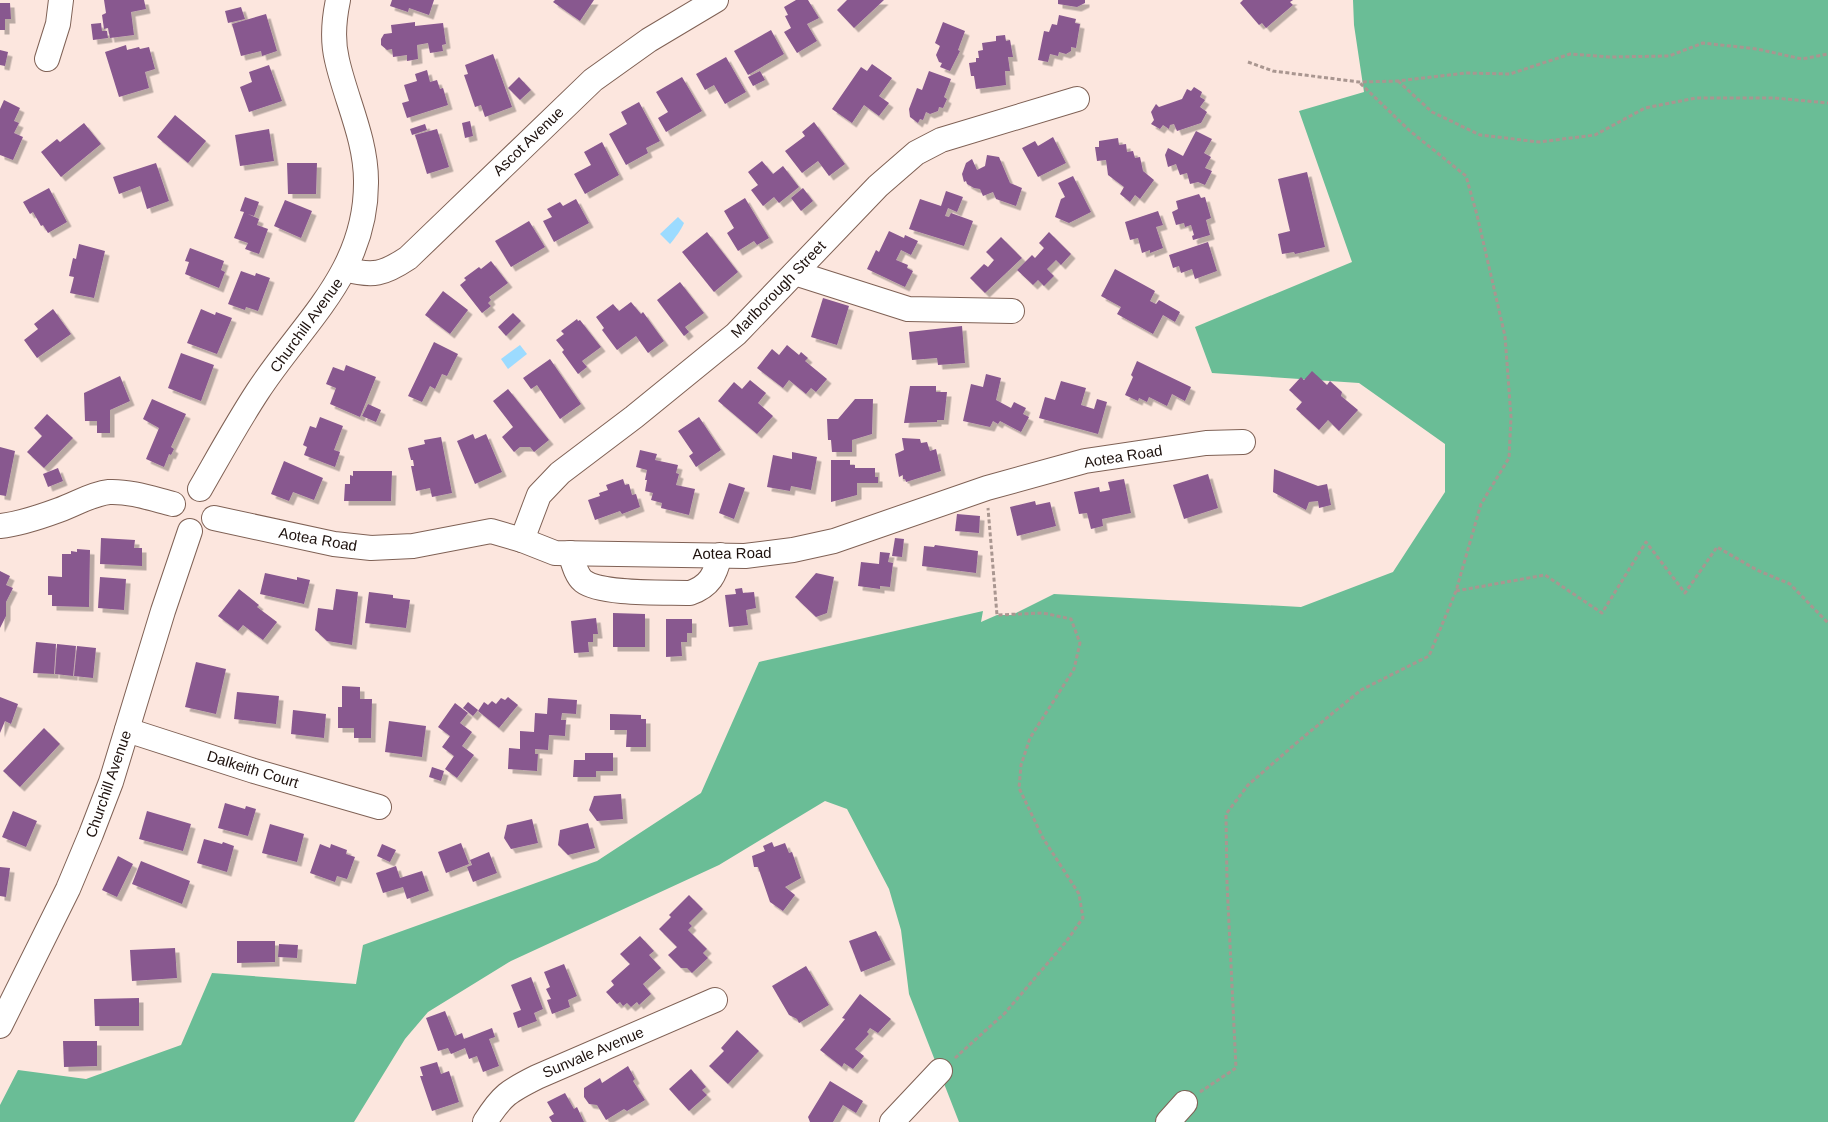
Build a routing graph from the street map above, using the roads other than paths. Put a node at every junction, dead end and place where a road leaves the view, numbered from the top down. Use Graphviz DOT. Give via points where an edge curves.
graph roads {
  1 [pos="61,0"];
  2 [pos="338,0"];
  3 [pos="716,0"];
  4 [pos="47,59"];
  5 [pos="1077,99"];
  6 [pos="345,269"];
  7 [pos="795,273"];
  8 [pos="1012,311"];
  9 [pos="1243,442"];
  10 [pos="200,489"];
  11 [pos="173,504"];
  12 [pos="214,518"];
  13 [pos="0,526"];
  14 [pos="190,531"];
  15 [pos="522,540"];
  16 [pos="570,553"];
  17 [pos="720,555"];
  18 [pos="127,730"];
  19 [pos="379,806"];
  20 [pos="714,1000"];
  21 [pos="0,1026"];
  22 [pos="940,1071"];
  23 [pos="1185,1103"];
  24 [pos="485,1122"];
  25 [pos="892,1122"];
  26 [pos="1168,1122"];
  1 -- 4 [label="street" via="58,24"];
  2 -- 6 [label="street, Churchill Avenue" via="334,18 336,59 365,156 366,180 359,236"];
  3 -- 6 [label="street, Ascot Avenue" via="649,40 593,80 408,258 378,274"];
  5 -- 7 [label="street, Marlborough Street" via="941,140 916,153 878,186"];
  6 -- 10 [label="street, Churchill Avenue" via="258,391"];
  7 -- 8 [label="street" via="908,309"];
  7 -- 15 [label="street, Marlborough Street" via="736,334 560,473 539,495"];
  9 -- 17 [label="street, Aotea Road" via="1206,443 1085,461 987,488 834,541 745,556"];
  10 -- 11 [label="street" via="186,490"];
  10 -- 12 [label="street" via="212,497"];
  11 -- 13 [label="street" via="110,492 86,497 34,519"];
  11 -- 14 [label="street" via="174,518"];
  12 -- 14 [label="street" via="204,529"];
  12 -- 15 [label="street, Aotea Road" via="334,544 371,548 413,546 491,531"];
  14 -- 18 [label="street, Churchill Avenue"];
  15 -- 16 [label="street, Aotea Road" via="555,553"];
  16 -- 17 [label="street, Aotea Road"];
  16 -- 17 [label="street" via="582,580 596,587 690,593 702,589 710,580"];
  18 -- 19 [label="street, Dalkeith Court" via="254,771"];
  18 -- 21 [label="street, Churchill Avenue" via="92,834"];
  20 -- 24 [label="street, Sunvale Avenue" via="537,1076 511,1090 496,1104"];
  22 -- 25 [label="street"];
  23 -- 26 [label="street"];
}
